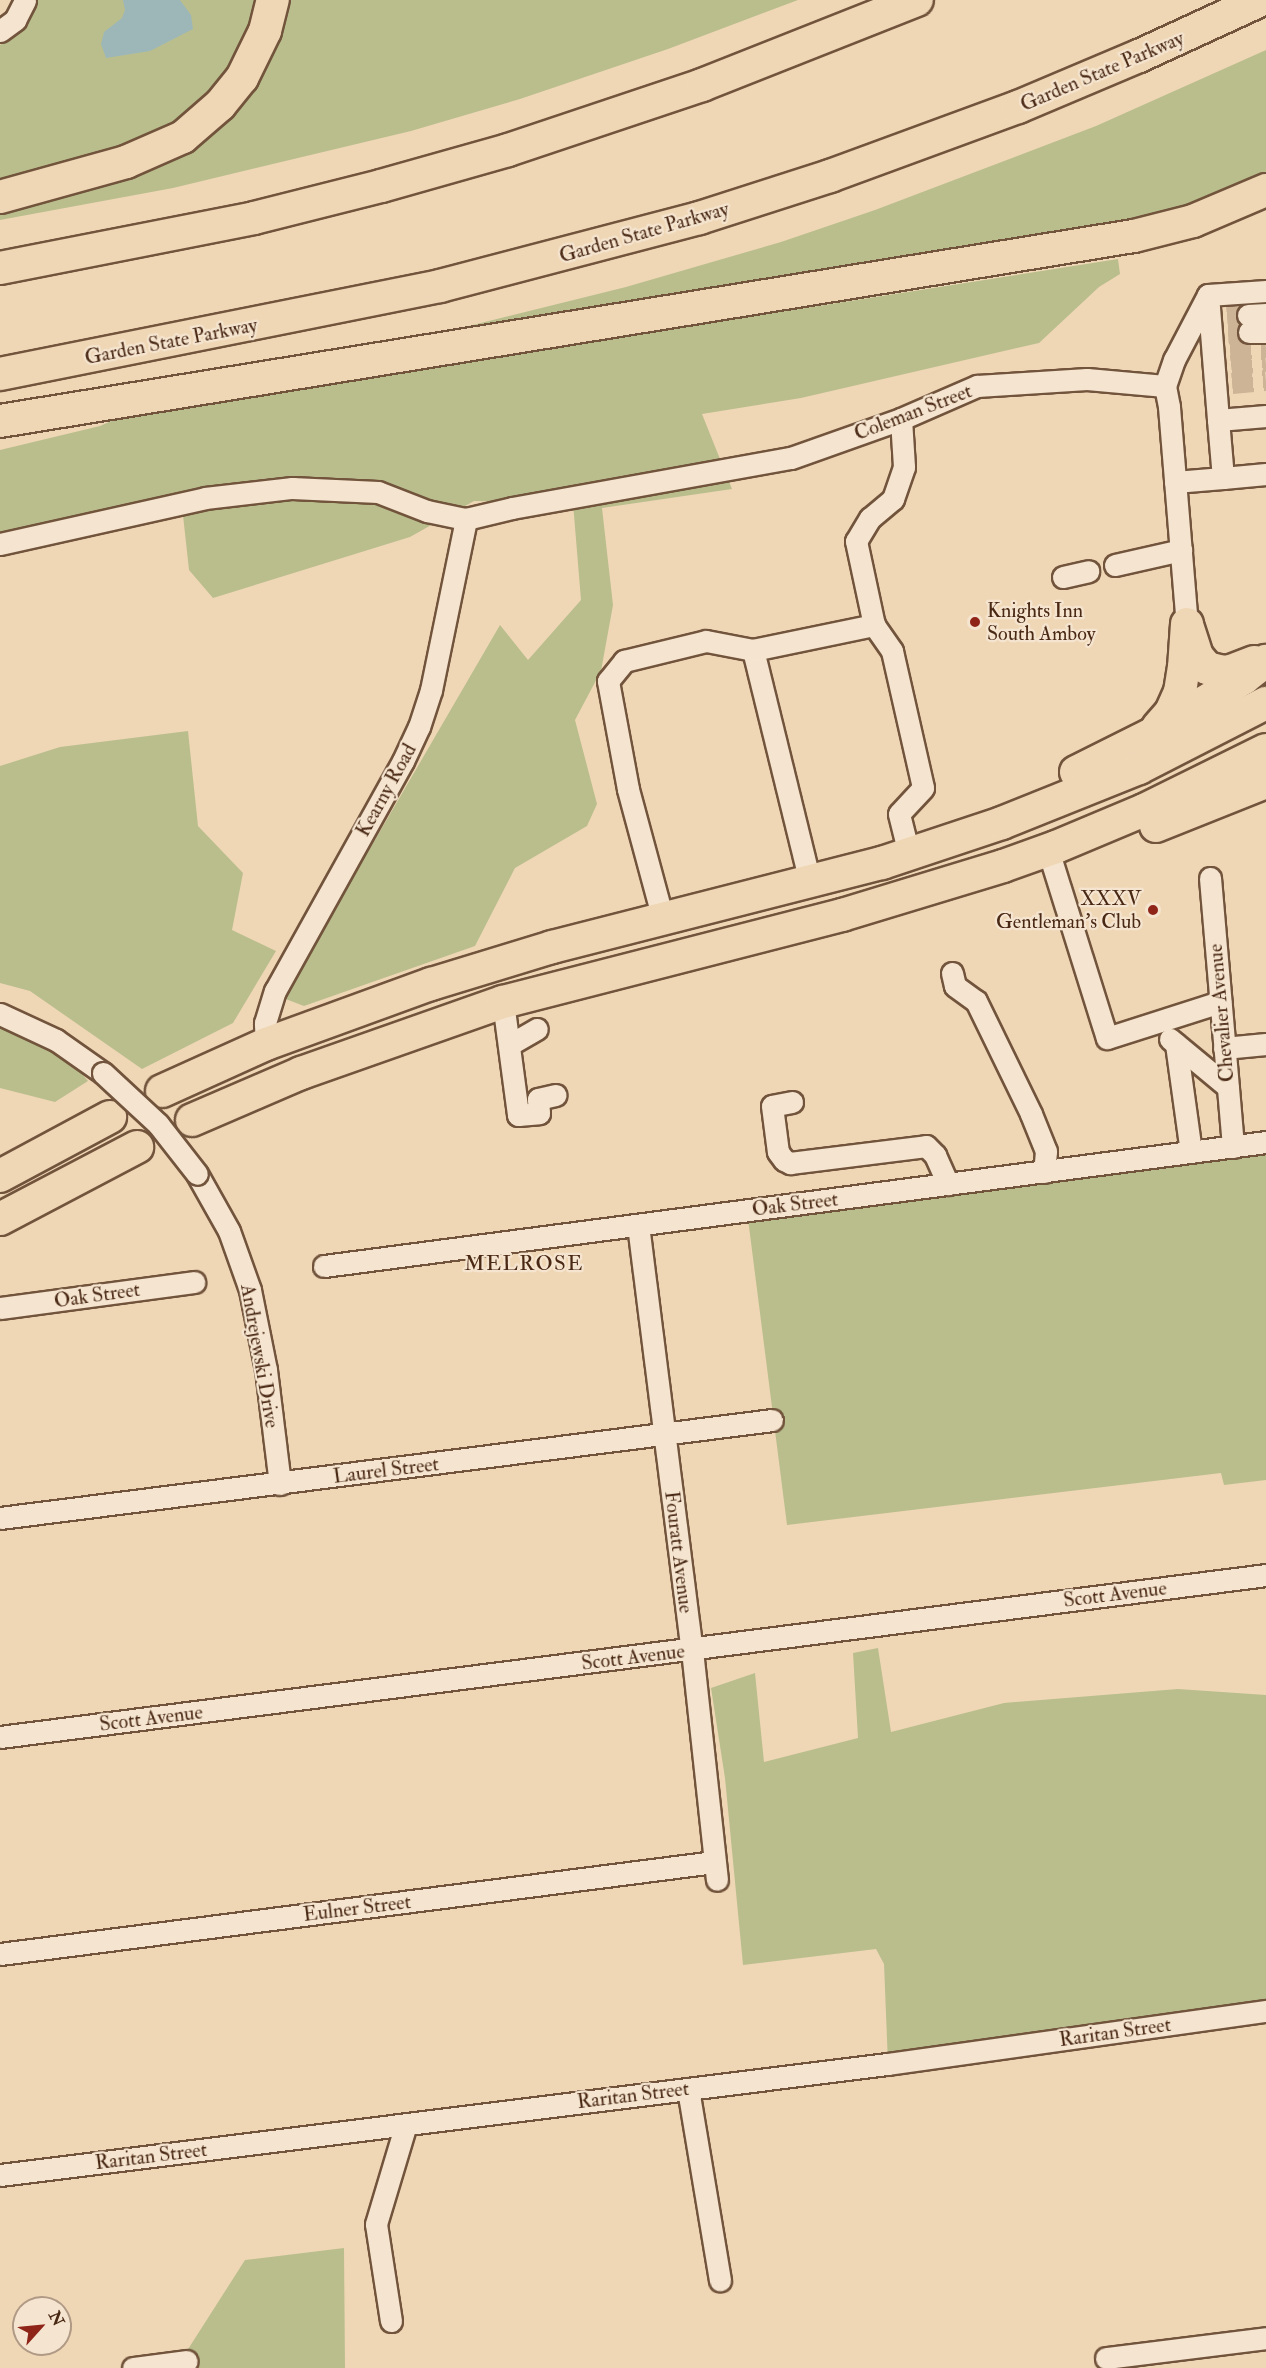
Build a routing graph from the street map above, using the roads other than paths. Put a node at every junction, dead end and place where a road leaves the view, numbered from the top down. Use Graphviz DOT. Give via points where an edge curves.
graph roads {
  1 [pos="25,0"];
  2 [pos="273,0"];
  3 [pos="917,0"];
  4 [pos="1253,4"];
  5 [pos="0,31"];
  6 [pos="1266,182"];
  7 [pos="1266,190"];
  8 [pos="0,197"];
  9 [pos="1232,205"];
  10 [pos="0,268"];
  11 [pos="1266,291"];
  12 [pos="1208,295"];
  13 [pos="1231,342"];
  14 [pos="0,375"];
  15 [pos="1165,386"];
  16 [pos="1266,416"];
  17 [pos="901,419"];
  18 [pos="1218,420"];
  19 [pos="0,421"];
  20 [pos="1266,474"];
  21 [pos="1223,478"];
  22 [pos="1175,482"];
  23 [pos="466,519"];
  24 [pos="0,544"];
  25 [pos="1181,550"];
  26 [pos="1116,565"];
  27 [pos="1088,572"];
  28 [pos="1063,577"];
  29 [pos="1187,624"];
  30 [pos="874,625"];
  31 [pos="753,650"];
  32 [pos="1266,659"];
  33 [pos="1266,703"];
  34 [pos="1152,734"];
  35 [pos="1266,750"];
  36 [pos="1266,782"];
  37 [pos="958,838"];
  38 [pos="1052,849"];
  39 [pos="909,854"];
  40 [pos="1210,878"];
  41 [pos="810,882"];
  42 [pos="663,919"];
  43 [pos="952,973"];
  44 [pos="503,1002"];
  45 [pos="1220,1002"];
  46 [pos="0,1014"];
  47 [pos="1151,1024"];
  48 [pos="537,1029"];
  49 [pos="266,1044"];
  50 [pos="1176,1044"];
  51 [pos="1266,1044"];
  52 [pos="509,1045"];
  53 [pos="1224,1048"];
  54 [pos="1228,1087"];
  55 [pos="162,1091"];
  56 [pos="556,1095"];
  57 [pos="792,1102"];
  58 [pos="110,1117"];
  59 [pos="192,1120"];
  60 [pos="1266,1143"];
  61 [pos="137,1147"];
  62 [pos="1233,1147"];
  63 [pos="1191,1152"];
  64 [pos="1044,1172"];
  65 [pos="3,1173"];
  66 [pos="948,1184"];
  67 [pos="0,1219"];
  68 [pos="638,1225"];
  69 [pos="324,1266"];
  70 [pos="194,1282"];
  71 [pos="0,1308"];
  72 [pos="772,1420"];
  73 [pos="664,1434"];
  74 [pos="280,1484"];
  75 [pos="0,1518"];
  76 [pos="1266,1575"];
  77 [pos="692,1650"];
  78 [pos="0,1737"];
  79 [pos="716,1871"];
  80 [pos="0,1954"];
  81 [pos="1266,2010"];
  82 [pos="688,2088"];
  83 [pos="406,2124"];
  84 [pos="0,2175"];
  85 [pos="720,2280"];
  86 [pos="391,2321"];
  87 [pos="1266,2338"];
  88 [pos="1106,2358"];
  89 [pos="187,2361"];
  90 [pos="134,2368"];
  1 -- 5 [label="street" via="15,20"];
  2 -- 8 [label="highway" via="266,32 242,78 220,105 183,137 126,162"];
  3 -- 10 [label="highway" via="692,89 508,150 254,218"];
  4 -- 14 [label="highway, Garden State Parkway" via="1018,107 699,218 440,286"];
  6 -- 9 [label="highway"];
  7 -- 9 [label="highway"];
  9 -- 19 [label="highway" via="1175,227 1114,240"];
  11 -- 12 [label="street"];
  12 -- 13 [label="street"];
  12 -- 15 [label="street"];
  13 -- 18 [label="street"];
  15 -- 17 [label="street, Coleman Street" via="1087,379 977,387"];
  15 -- 22 [label="street"];
  16 -- 18 [label="street"];
  17 -- 23 [label="street, Coleman Street" via="791,458"];
  17 -- 30 [label="street" via="903,467 892,499 870,518 856,541"];
  18 -- 21 [label="street"];
  20 -- 21 [label="street"];
  21 -- 22 [label="street"];
  22 -- 25 [label="street"];
  23 -- 24 [label="street" via="426,511 378,492 292,488 205,498"];
  23 -- 49 [label="street, Kearny Road" via="431,690 419,727 275,991 265,1023"];
  25 -- 26 [label="street"];
  25 -- 29 [label="street"];
  27 -- 28 [label="street"];
  29 -- 32 [label="highway" via="1201,663 1214,671 1232,671"];
  29 -- 34 [label="highway" via="1180,692 1171,712"];
  30 -- 31 [label="street"];
  30 -- 39 [label="street" via="892,651 922,788 899,814"];
  31 -- 41 [label="street"];
  31 -- 42 [label="street" via="706,641 624,661 608,681 628,789"];
  32 -- 34 [label="highway" via="1244,678"];
  33 -- 37 [label="highway" via="1109,781"];
  34 -- 37 [label="highway"];
  35 -- 38 [label="highway" via="1144,810"];
  36 -- 38 [label="highway" via="1151,828"];
  37 -- 39 [label="highway"];
  38 -- 44 [label="highway" via="873,907"];
  38 -- 47 [label="street" via="1107,1038"];
  39 -- 41 [label="highway"];
  40 -- 45 [label="street, Chevalier Avenue"];
  41 -- 42 [label="highway"];
  42 -- 49 [label="highway" via="473,970"];
  43 -- 64 [label="street" via="955,986 976,1002 1031,1114 1046,1151"];
  44 -- 52 [label="street"];
  44 -- 59 [label="highway" via="301,1073"];
  45 -- 47 [label="street"];
  45 -- 53 [label="street, Chevalier Avenue"];
  46 -- 74 [label="street, Andrejewski Drive, bridge" via="56,1040 103,1073 158,1124 197,1174 229,1231 250,1290 266,1370"];
  47 -- 50 [label="street"];
  48 -- 52 [label="street"];
  49 -- 55 [label="highway"];
  50 -- 54 [label="street"];
  50 -- 63 [label="street"];
  51 -- 53 [label="street"];
  52 -- 56 [label="street" via="518,1115 539,1113 538,1099"];
  53 -- 54 [label="street, Chevalier Avenue"];
  54 -- 62 [label="street, Chevalier Avenue"];
  57 -- 66 [label="street" via="772,1106 778,1152 784,1160 790,1163 926,1146 935,1155"];
  58 -- 65 [label="highway"];
  60 -- 62 [label="street, Oak Street"];
  61 -- 67 [label="highway"];
  62 -- 63 [label="street, Oak Street"];
  63 -- 64 [label="street, Oak Street"];
  64 -- 66 [label="street, Oak Street"];
  66 -- 68 [label="street, Oak Street"];
  68 -- 69 [label="street, Oak Street"];
  68 -- 73 [label="street, Fouratt Avenue"];
  70 -- 71 [label="street, Oak Street"];
  72 -- 73 [label="street, Laurel Street"];
  73 -- 74 [label="street, Laurel Street"];
  73 -- 77 [label="street, Fouratt Avenue"];
  74 -- 75 [label="street, Laurel Street"];
  76 -- 77 [label="street, Scott Avenue"];
  77 -- 78 [label="street, Scott Avenue"];
  77 -- 79 [label="street, Fouratt Avenue"];
  79 -- 80 [label="street, Eulner Street"];
  81 -- 82 [label="street, Raritan Street"];
  82 -- 83 [label="street, Raritan Street"];
  82 -- 85 [label="street"];
  83 -- 84 [label="street, Raritan Street"];
  83 -- 86 [label="street" via="376,2224"];
  87 -- 88 [label="street"];
  89 -- 90 [label="street"];
}
